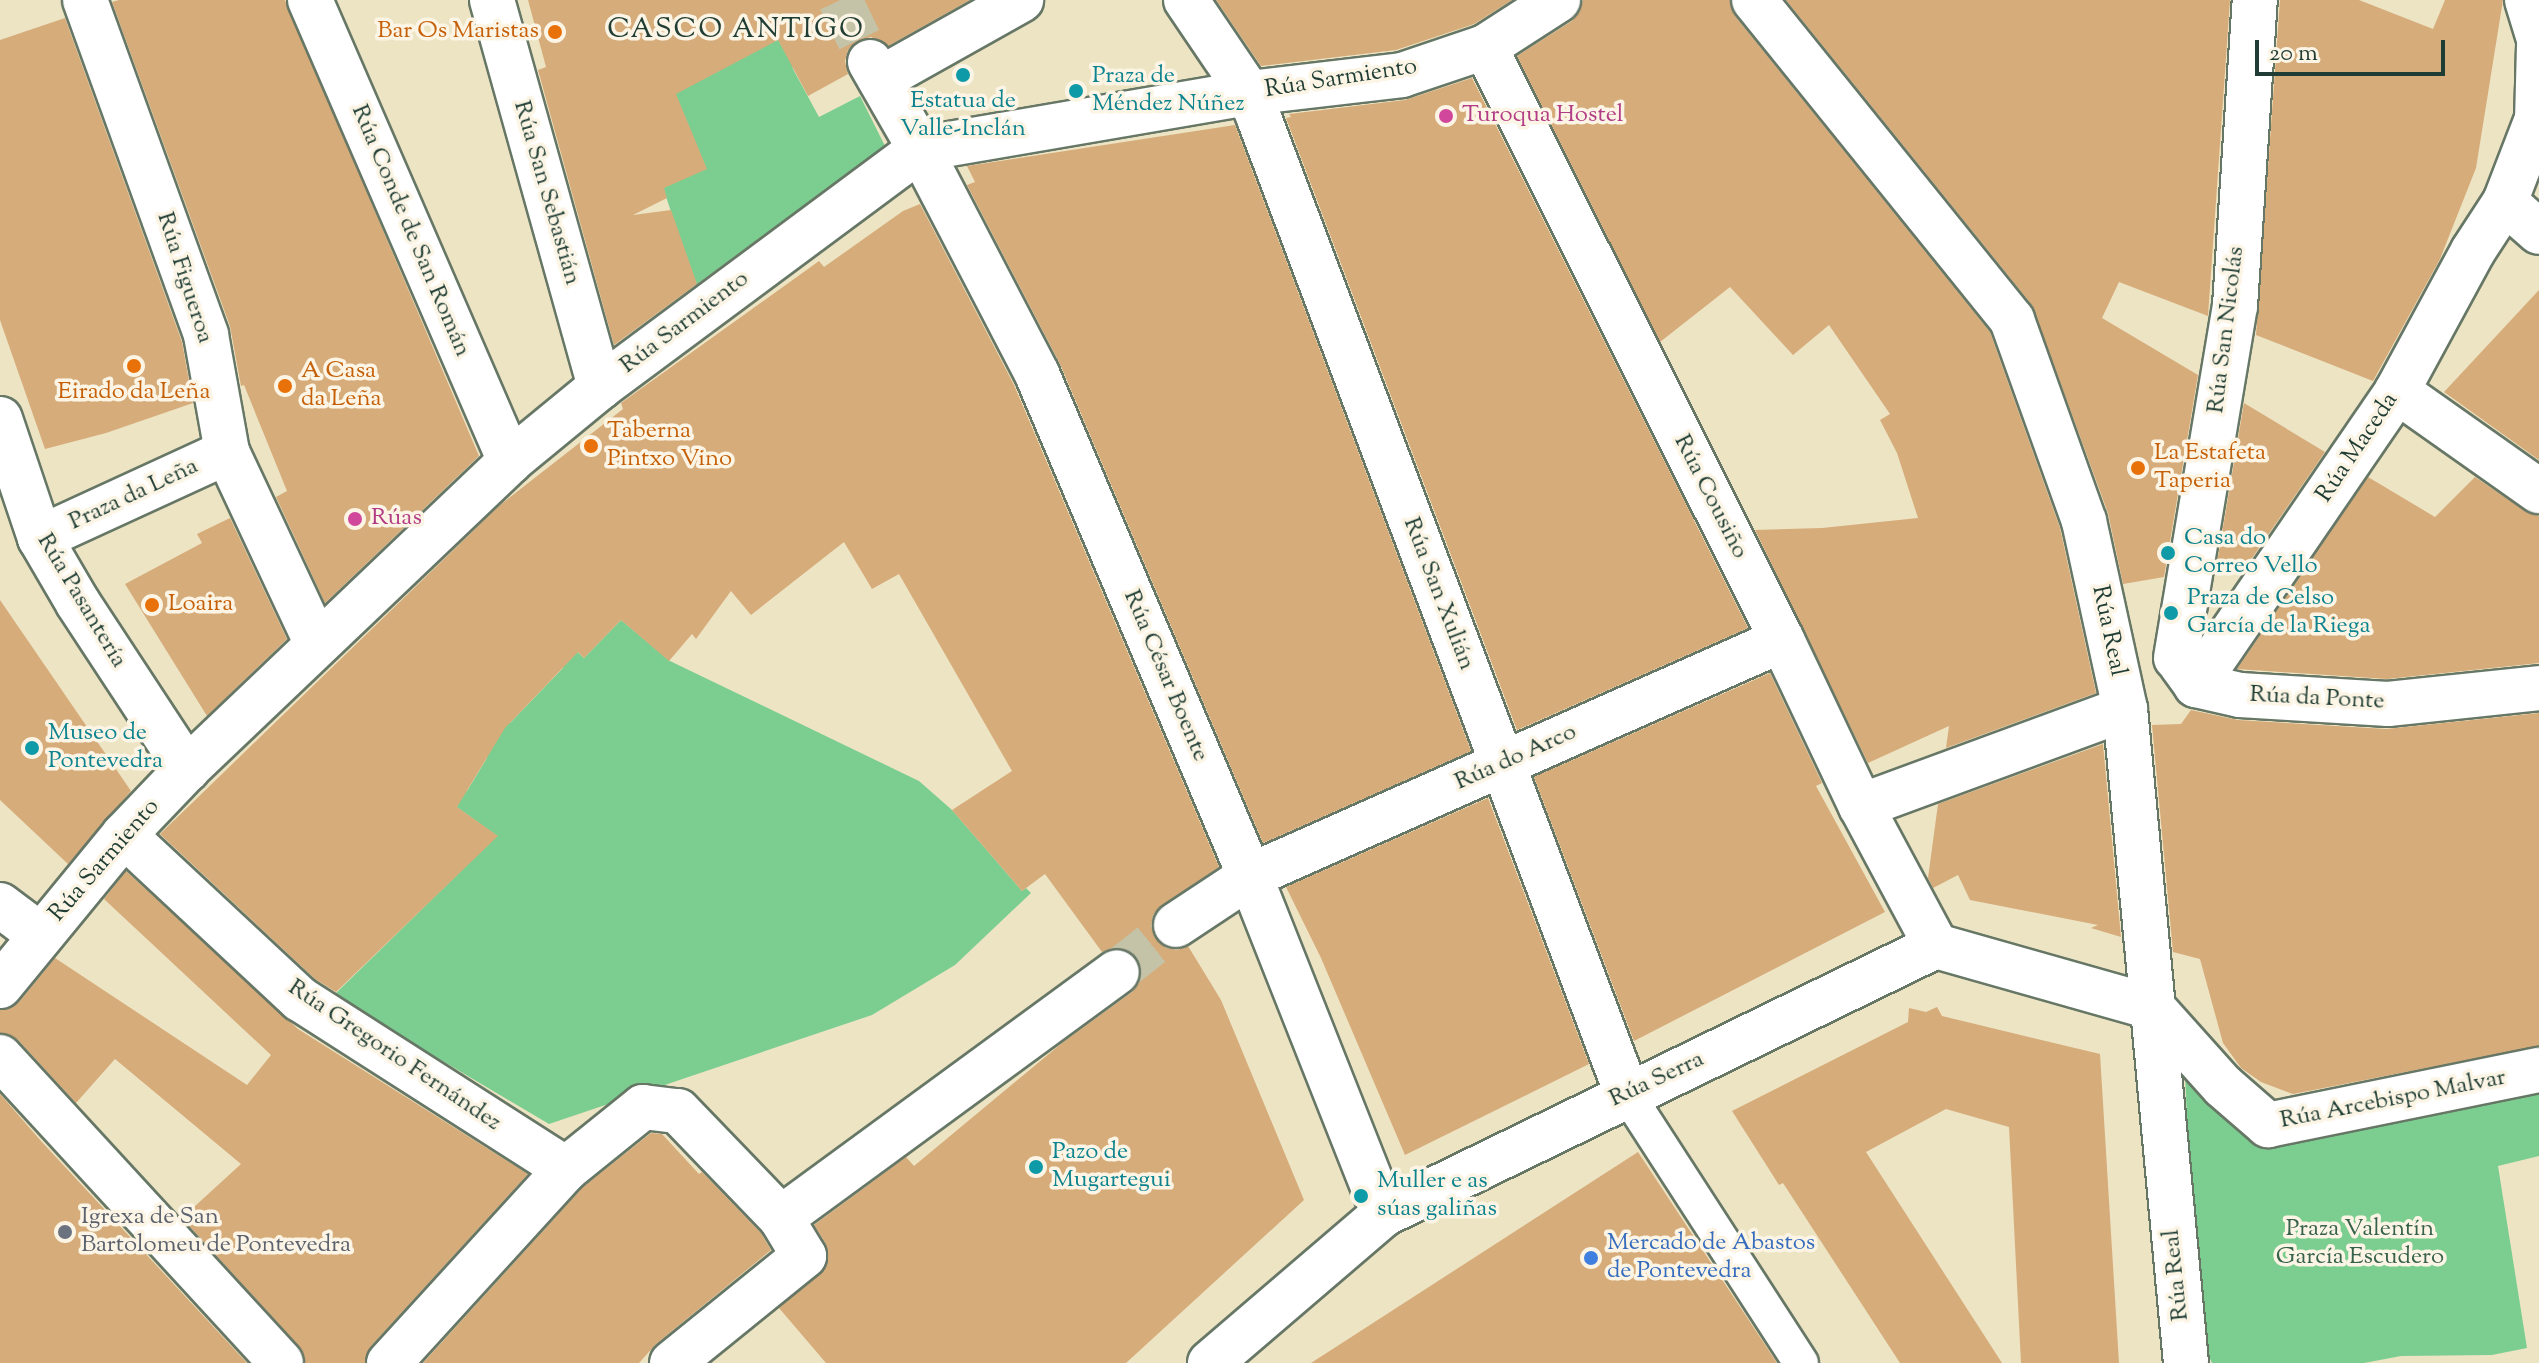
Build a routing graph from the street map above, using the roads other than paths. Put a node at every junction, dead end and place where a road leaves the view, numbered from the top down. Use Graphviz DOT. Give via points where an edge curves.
graph roads {
  1 [pos="85,0"];
  2 [pos="310,0"];
  3 [pos="492,0"];
  4 [pos="1021,0"];
  5 [pos="1186,0"];
  6 [pos="1558,0"];
  7 [pos="1754,0"];
  8 [pos="2255,0"];
  9 [pos="2527,0"];
  10 [pos="2539,42"];
  11 [pos="1485,47"];
  12 [pos="1249,93"];
  13 [pos="920,149"];
  14 [pos="2505,202"];
  15 [pos="2539,232"];
  16 [pos="600,387"];
  17 [pos="2397,391"];
  18 [pos="3,434"];
  19 [pos="227,452"];
  20 [pos="510,461"];
  21 [pos="2539,491"];
  22 [pos="40,538"];
  23 [pos="1782,640"];
  24 [pos="317,644"];
  25 [pos="2111,644"];
  26 [pos="2186,672"];
  27 [pos="2539,688"];
  28 [pos="2125,709"];
  29 [pos="1501,764"];
  30 [pos="187,769"];
  31 [pos="1861,806"];
  32 [pos="124,835"];
  33 [pos="1250,876"];
  34 [pos="0,905"];
  35 [pos="1176,925"];
  36 [pos="40,935"];
  37 [pos="1936,946"];
  38 [pos="1117,972"];
  39 [pos="0,986"];
  40 [pos="2152,1007"];
  41 [pos="0,1057"];
  42 [pos="2539,1070"];
  43 [pos="1627,1094"];
  44 [pos="566,1169"];
  45 [pos="1384,1214"];
  46 [pos="787,1229"];
  47 [pos="281,1363"];
  48 [pos="389,1363"];
  49 [pos="672,1363"];
  50 [pos="1210,1363"];
  51 [pos="1801,1363"];
  52 [pos="2186,1363"];
  1 -- 19 [label="street, Rúa Figueroa" via="206,335"];
  2 -- 20 [label="street, Rúa Conde de San Román"];
  3 -- 16 [label="street, Rúa San Sebastián"];
  4 -- 13 [label="street, Rúa César Boente" via="875,71"];
  5 -- 12 [label="street, Rúa San Xulián"];
  6 -- 11 [label="street, Rúa Sarmiento"];
  7 -- 25 [label="street, Rúa Real" via="2012,320 2084,521"];
  8 -- 26 [label="street, Rúa San Nicolás" via="2235,306"];
  9 -- 10 [label="street, Rúa Maceda"];
  10 -- 14 [label="street, Rúa Maceda" via="2537,119"];
  11 -- 12 [label="street, Rúa Sarmiento" via="1402,75"];
  11 -- 23 [label="street, Rúa Cousiño"];
  12 -- 13 [label="street, Rúa Sarmiento"];
  12 -- 29 [label="street, Rúa San Xulián"];
  13 -- 16 [label="street, Rúa Sarmiento"];
  13 -- 33 [label="street, Rúa César Boente" via="1037,374"];
  14 -- 15 [label="street"];
  14 -- 17 [label="street, Rúa Maceda"];
  16 -- 20 [label="street, Rúa Sarmiento"];
  17 -- 21 [label="street"];
  17 -- 26 [label="street, Rúa Maceda"];
  18 -- 22 [label="street, Rúa Pasantería"];
  19 -- 22 [label="street, Praza da Leña"];
  19 -- 24 [label="street, Rúa Figueroa"];
  20 -- 24 [label="street, Rúa Sarmiento"];
  22 -- 30 [label="street, Rúa Pasantería"];
  23 -- 29 [label="street, Rúa do Arco"];
  23 -- 31 [label="street, Rúa Cousiño"];
  24 -- 30 [label="street, Rúa Sarmiento"];
  25 -- 26 [label="street, Rúa da Ponte"];
  25 -- 28 [label="street, Rúa Real"];
  26 -- 27 [label="street, Rúa da Ponte" via="2240,695 2388,704"];
  28 -- 31 [label="street"];
  28 -- 40 [label="street, Rúa Real"];
  29 -- 33 [label="street, Rúa do Arco"];
  29 -- 43 [label="street, Rúa San Xulián"];
  30 -- 32 [label="street, Rúa Sarmiento"];
  31 -- 37 [label="street, Rúa Cousiño"];
  32 -- 36 [label="street, Rúa Sarmiento"];
  32 -- 44 [label="street, Rúa Gregorio Fernández" via="300,999"];
  33 -- 35 [label="street, Rúa do Arco"];
  33 -- 45 [label="street, Rúa César Boente"];
  34 -- 36 [label="street"];
  36 -- 39 [label="street, Rúa Sarmiento"];
  37 -- 40 [label="street"];
  37 -- 43 [label="street, Rúa Serra"];
  38 -- 46 [label="street"];
  40 -- 42 [label="street, Rúa Arcebispo Malvar" via="2223,1086 2268,1125"];
  40 -- 52 [label="street, Rúa Real"];
  41 -- 47 [label="street"];
  43 -- 45 [label="street, Rúa Serra"];
  43 -- 51 [label="lane"];
  44 -- 46 [label="street" via="643,1107 678,1111"];
  44 -- 48 [label="street"];
  45 -- 50 [label="street, Rúa Serra"];
  46 -- 49 [label="street" via="804,1256"];
}
